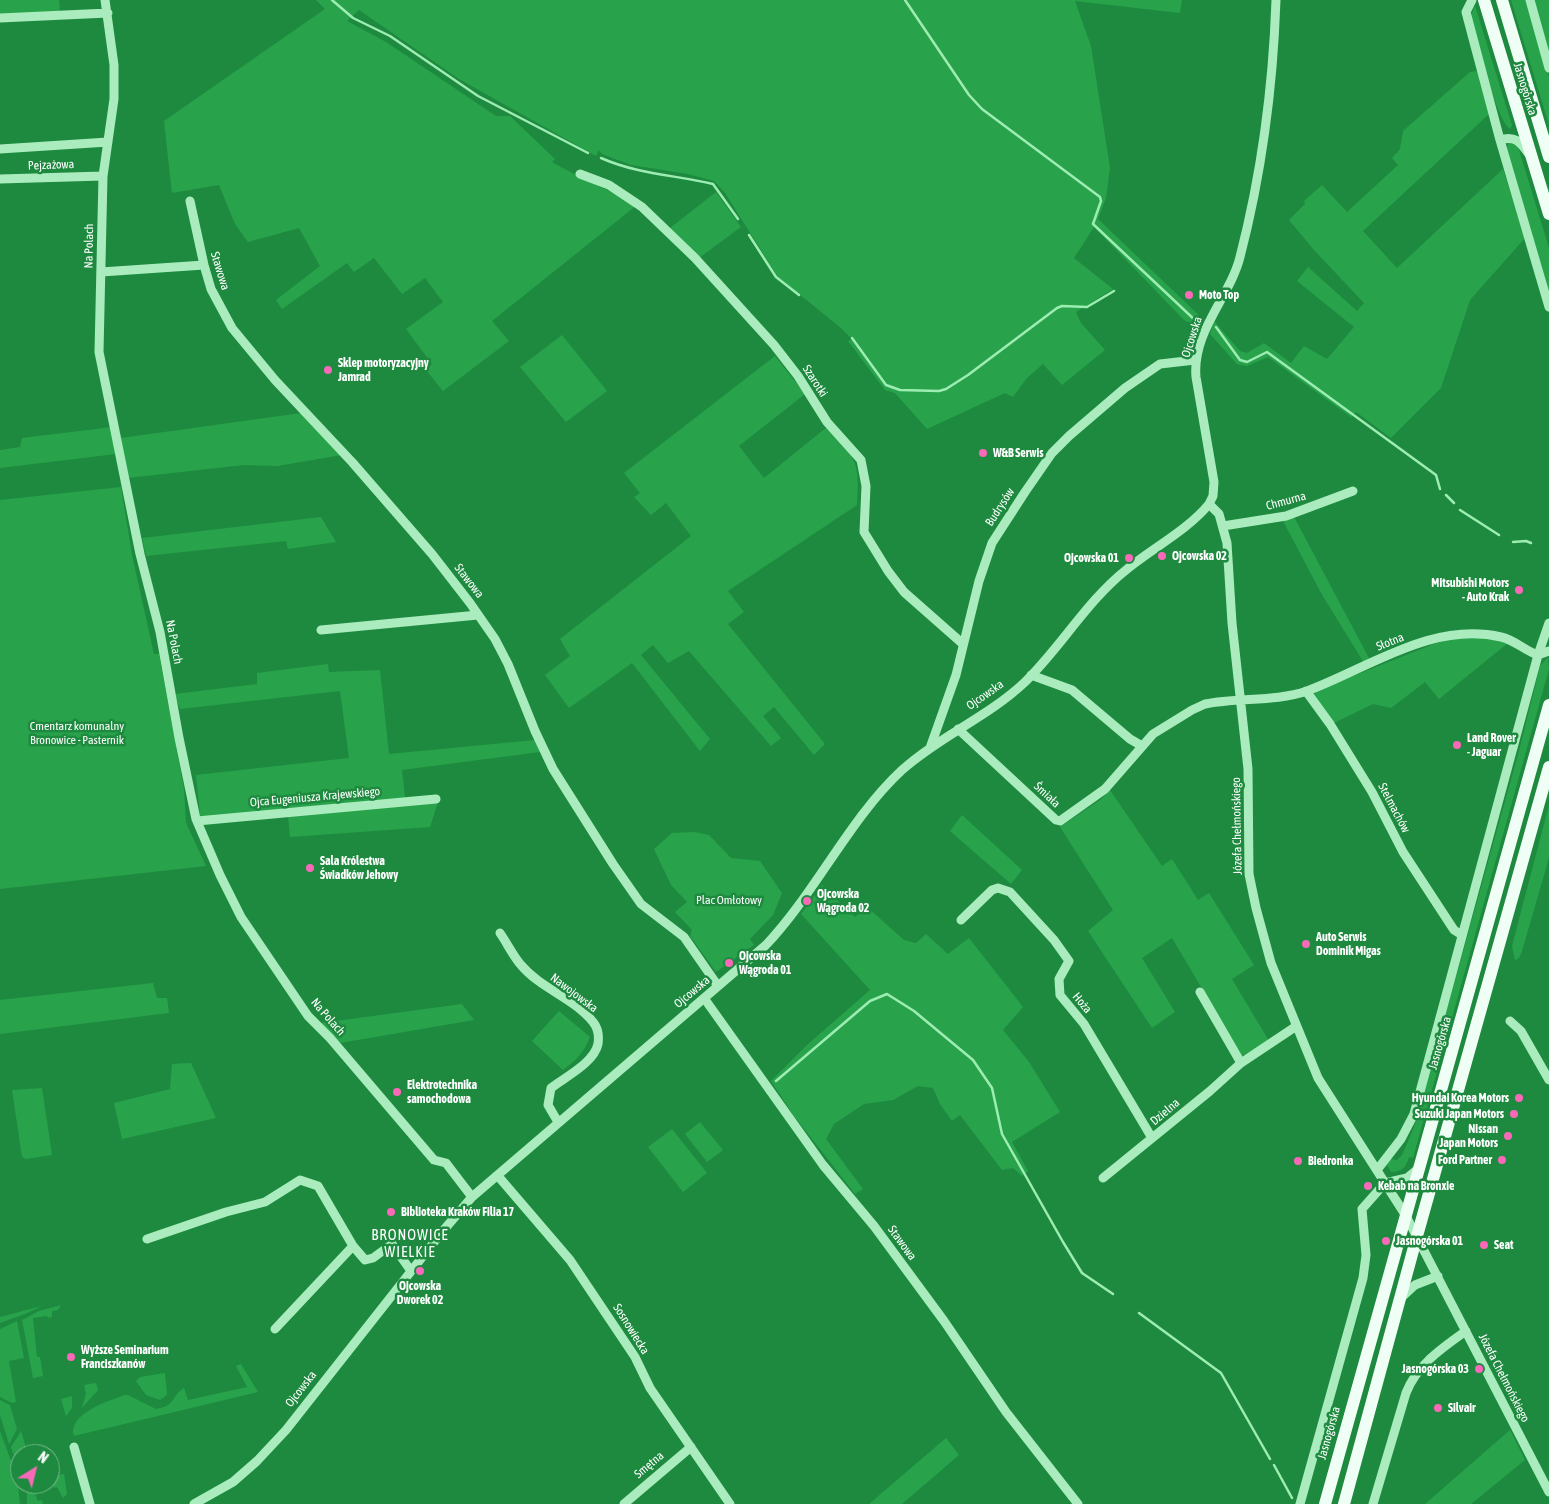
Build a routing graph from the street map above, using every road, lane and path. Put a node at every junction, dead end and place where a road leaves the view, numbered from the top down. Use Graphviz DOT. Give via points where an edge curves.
graph roads {
  1 [pos="105,0"];
  2 [pos="1276,0"];
  3 [pos="1476,0"];
  4 [pos="1502,0"];
  5 [pos="1530,0"];
  6 [pos="108,14"];
  7 [pos="0,18"];
  8 [pos="1549,68"];
  9 [pos="1500,140"];
  10 [pos="108,142"];
  11 [pos="0,149"];
  12 [pos="1549,156"];
  13 [pos="1532,157"];
  14 [pos="580,174"];
  15 [pos="103,176"];
  16 [pos="0,179"];
  17 [pos="190,201"];
  18 [pos="1549,214"];
  19 [pos="204,265"];
  20 [pos="101,272"];
  21 [pos="1549,307"];
  22 [pos="1196,360"];
  23 [pos="1353,491"];
  24 [pos="1209,504"];
  25 [pos="1223,526"];
  26 [pos="478,615"];
  27 [pos="1549,624"];
  28 [pos="321,630"];
  29 [pos="963,644"];
  30 [pos="1549,651"];
  31 [pos="1538,655"];
  32 [pos="1031,675"];
  33 [pos="1306,691"];
  34 [pos="1240,700"];
  35 [pos="1549,705"];
  36 [pos="958,729"];
  37 [pos="1142,746"];
  38 [pos="930,748"];
  39 [pos="1549,767"];
  40 [pos="436,799"];
  41 [pos="197,821"];
  42 [pos="961,920"];
  43 [pos="500,933"];
  44 [pos="1462,935"];
  45 [pos="718,986"];
  46 [pos="1200,992"];
  47 [pos="704,998"];
  48 [pos="1510,1021"];
  49 [pos="1295,1027"];
  50 [pos="1242,1063"];
  51 [pos="1549,1080"];
  52 [pos="558,1122"];
  53 [pos="1152,1138"];
  54 [pos="1420,1165"];
  55 [pos="1377,1170"];
  56 [pos="498,1176"];
  57 [pos="1103,1178"];
  58 [pos="1385,1183"];
  59 [pos="472,1198"];
  60 [pos="1406,1216"];
  61 [pos="1417,1236"];
  62 [pos="147,1239"];
  63 [pos="353,1246"];
  64 [pos="411,1271"];
  65 [pos="1438,1276"];
  66 [pos="1400,1301"];
  67 [pos="275,1329"];
  68 [pos="1466,1331"];
  69 [pos="74,1447"];
  70 [pos="691,1447"];
  71 [pos="1549,1492"];
  72 [pos="1325,1501"];
  73 [pos="1345,1503"];
  74 [pos="90,1504"];
  75 [pos="194,1504"];
  76 [pos="624,1504"];
  77 [pos="730,1504"];
  78 [pos="1078,1504"];
  79 [pos="1300,1504"];
  80 [pos="1373,1504"];
  1 -- 6 [label="street, Na Polach"];
  2 -- 22 [label="street, Ojcowska" via="1273,70 1255,196 1239,260 1206,326"];
  3 -- 9 [label="street" via="1466,12"];
  3 -- 13 [label="main road, Jasnogórska"];
  4 -- 12 [label="main road, Jasnogórska"];
  5 -- 8 [label="street"];
  6 -- 7 [label="street"];
  6 -- 10 [label="street, Na Polach" via="114,99"];
  9 -- 13 [label="street" via="1513,138 1519,141"];
  9 -- 21 [label="street"];
  10 -- 11 [label="street"];
  10 -- 15 [label="street, Na Polach"];
  13 -- 18 [label="main road, Jasnogórska"];
  14 -- 29 [label="street, Szarotki" via="609,185 642,207 695,258 774,345 827,422 861,460 866,486 864,532 888,571 904,592"];
  15 -- 16 [label="street, Pejzażowa"];
  15 -- 20 [label="street, Na Polach"];
  17 -- 19 [label="street, Stawowa"];
  19 -- 20 [label="street"];
  19 -- 26 [label="street, Stawowa" via="220,309 234,330 432,554"];
  20 -- 41 [label="street, Na Polach" via="99,352"];
  22 -- 24 [label="street, Ojcowska" via="1214,482"];
  22 -- 29 [label="street, Budrysów" via="1160,364 1142,375 1052,453 992,543"];
  23 -- 25 [label="street, Chmurna" via="1286,516"];
  24 -- 25 [label="street, Józefa Chełmońskiego" via="1219,514"];
  24 -- 32 [label="street, Ojcowska" via="1118,576"];
  25 -- 34 [label="street, Józefa Chełmońskiego"];
  26 -- 28 [label="street"];
  26 -- 45 [label="street, Stawowa" via="508,664 553,769 613,864 641,904 684,937"];
  27 -- 31 [label="street"];
  29 -- 38 [label="street, Budrysów" via="954,684"];
  30 -- 31 [label="street"];
  31 -- 33 [label="street, Słotna" via="1503,637 1470,632 1454,634 1400,651"];
  31 -- 44 [label="street"];
  32 -- 36 [label="street, Ojcowska" via="1003,700"];
  32 -- 37 [label="street" via="1072,690"];
  33 -- 34 [label="street, Słotna"];
  33 -- 44 [label="street, Stelmachów" via="1372,792 1403,852 1454,930"];
  34 -- 37 [label="street, Śmiała" via="1218,702 1192,710 1153,734"];
  34 -- 49 [label="street, Józefa Chełmońskiego" via="1248,769 1249,874 1271,963"];
  35 -- 54 [label="main road, Jasnogórska"];
  36 -- 37 [label="street, Śmiała" via="1060,821 1105,789"];
  36 -- 38 [label="street, Ojcowska"];
  38 -- 45 [label="street, Ojcowska" via="880,793 781,929"];
  39 -- 61 [label="main road"];
  40 -- 41 [label="street, Ojca Eugeniusza Krajewskiego"];
  41 -- 59 [label="street, Na Polach" via="241,917 308,1016 434,1160 446,1163"];
  42 -- 53 [label="street, Hoża" via="998,888 1010,892 1054,940 1068,961 1058,979 1060,995 1084,1024"];
  43 -- 52 [label="street, Nawojowska" via="520,965 593,1022 598,1032 598,1046 588,1061 550,1088 548,1105"];
  44 -- 55 [label="street" via="1414,1114 1402,1139"];
  45 -- 47 [label="street, Ojcowska"];
  46 -- 50 [label="street"];
  47 -- 52 [label="street, Ojcowska"];
  47 -- 78 [label="street, Stawowa" via="823,1165 874,1226 1006,1412"];
  48 -- 51 [label="street" via="1521,1031"];
  49 -- 50 [label="street, Dzielna"];
  49 -- 55 [label="street, Józefa Chełmońskiego" via="1318,1078"];
  50 -- 53 [label="street, Dzielna"];
  52 -- 56 [label="street, Ojcowska"];
  53 -- 57 [label="street, Dzielna"];
  54 -- 58 [label="street" via="1408,1178"];
  54 -- 60 [label="main road, Jasnogórska"];
  55 -- 58 [label="street, Józefa Chełmońskiego"];
  56 -- 59 [label="street, Ojcowska"];
  56 -- 70 [label="street, Sosnowiecka" via="570,1260"];
  58 -- 60 [label="street, Józefa Chełmońskiego"];
  58 -- 79 [label="street, Jasnogórska" via="1362,1209 1366,1254 1363,1278"];
  59 -- 64 [label="street, Ojcowska"];
  60 -- 61 [label="street, Józefa Chełmońskiego"];
  60 -- 72 [label="main road, Jasnogórska"];
  61 -- 65 [label="street, Józefa Chełmońskiego"];
  61 -- 66 [label="main road"];
  62 -- 63 [label="street" via="265,1202 300,1180 318,1186"];
  63 -- 64 [label="street" via="365,1260 374,1258 392,1244"];
  63 -- 67 [label="street"];
  64 -- 75 [label="street, Ojcowska" via="280,1436 233,1482"];
  65 -- 66 [label="street" via="1415,1285"];
  65 -- 68 [label="street, Józefa Chełmońskiego"];
  66 -- 73 [label="main road"];
  68 -- 71 [label="street, Józefa Chełmońskiego"];
  68 -- 80 [label="street" via="1430,1358 1412,1380"];
  69 -- 74 [label="street"];
  70 -- 76 [label="street, Smętna"];
  70 -- 77 [label="street, Sosnowiecka"];
}
